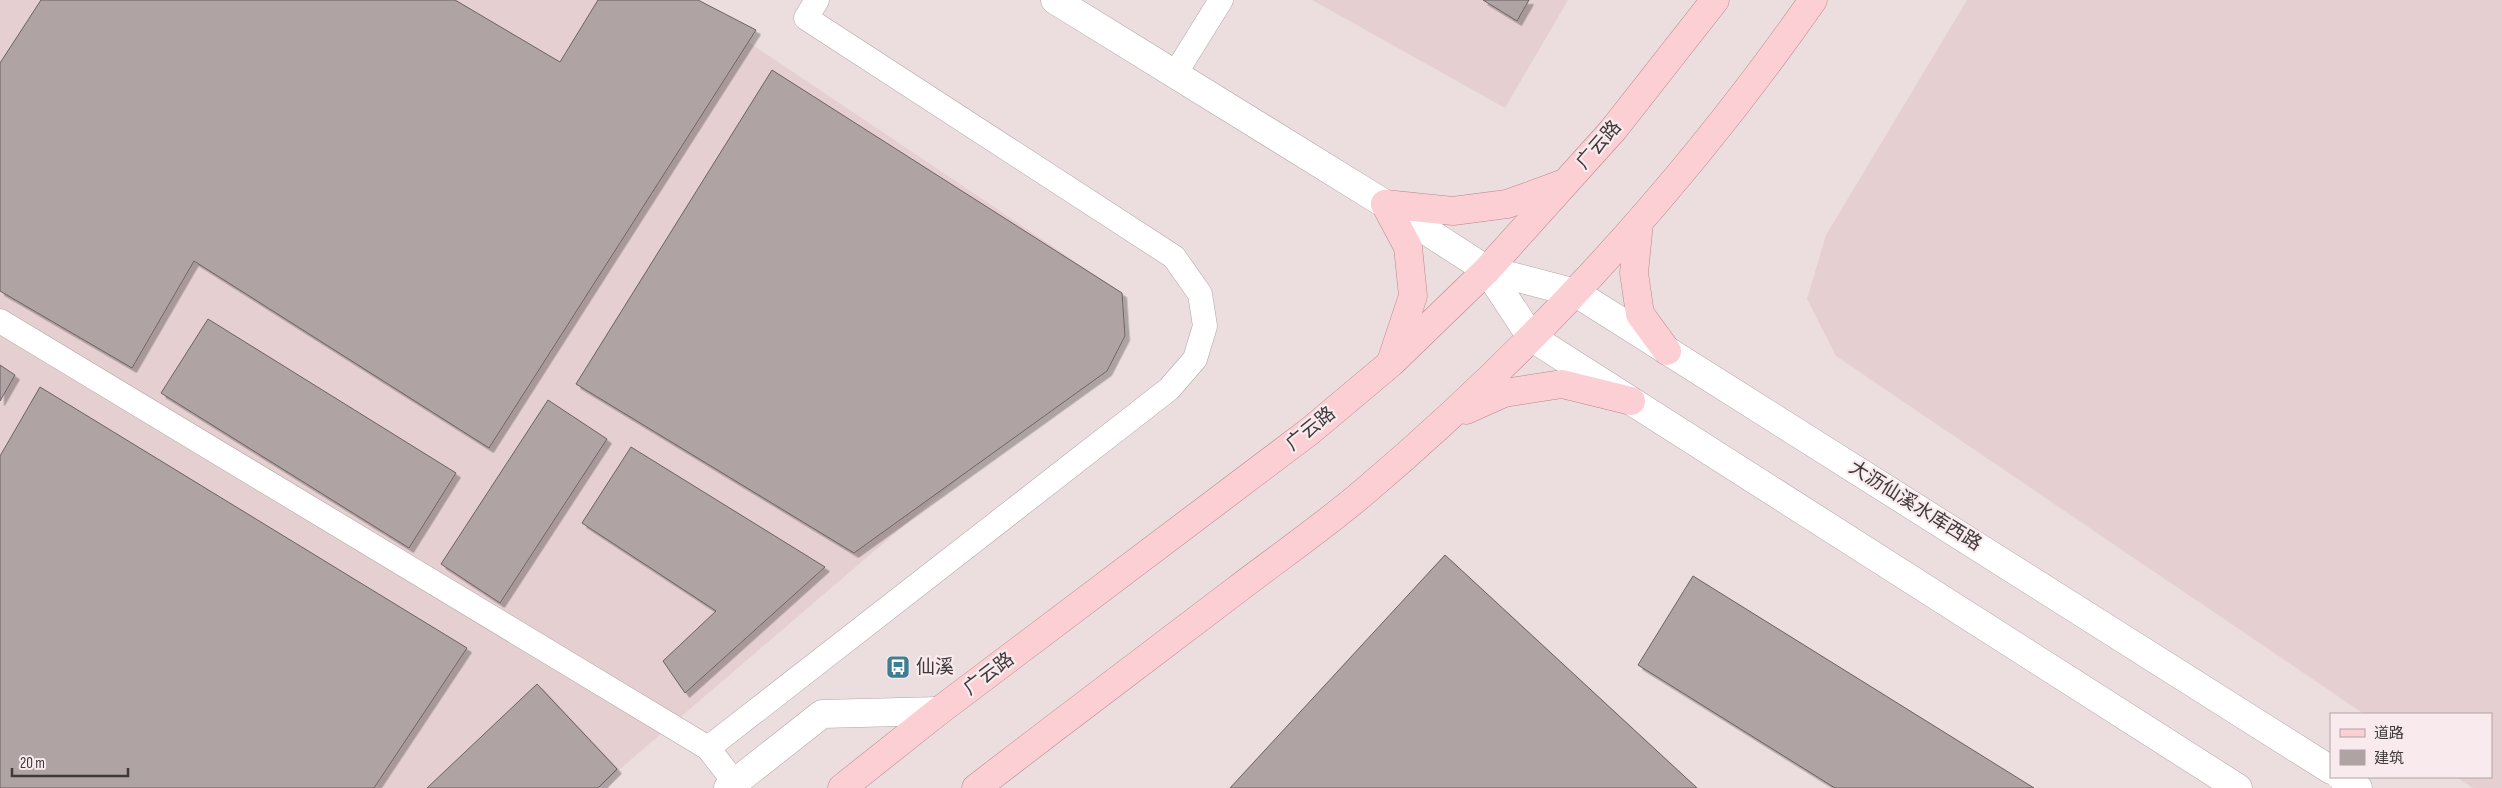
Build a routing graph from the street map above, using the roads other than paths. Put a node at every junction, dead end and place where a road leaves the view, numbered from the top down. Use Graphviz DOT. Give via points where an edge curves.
graph roads {
  1 [pos="817,0"];
  2 [pos="1055,0"];
  3 [pos="1221,0"];
  4 [pos="1715,0"];
  5 [pos="1813,0"];
  6 [pos="1175,74"];
  7 [pos="1565,183"];
  8 [pos="1385,204"];
  9 [pos="1639,223"];
  10 [pos="1487,270"];
  11 [pos="1576,293"];
  12 [pos="0,321"];
  13 [pos="1530,337"];
  14 [pos="1667,350"];
  15 [pos="1391,363"];
  16 [pos="1631,401"];
  17 [pos="1449,418"];
  18 [pos="939,711"];
  19 [pos="708,748"];
  20 [pos="2330,769"];
  21 [pos="2343,778"];
  22 [pos="734,786"];
  23 [pos="842,788"];
  24 [pos="976,788"];
  25 [pos="2238,788"];
  26 [pos="2358,788"];
  1 -- 19 [label="lane" via="806,18 1174,257 1200,294 1205,326 1195,360 1169,389"];
  2 -- 6 [label="street"];
  3 -- 6 [label="lane"];
  4 -- 7 [label="main road, 广云路" via="1613,130"];
  5 -- 9 [label="main road" via="1703,147"];
  6 -- 8 [label="street"];
  7 -- 8 [label="main road" via="1507,204 1453,211"];
  7 -- 10 [label="main road, 广云路"];
  8 -- 10 [label="street"];
  8 -- 15 [label="main road" via="1408,247 1413,296"];
  9 -- 11 [label="main road"];
  9 -- 14 [label="main road" via="1634,273 1640,314"];
  10 -- 11 [label="street, 大沥仙溪水库西路"];
  10 -- 13 [label="street"];
  10 -- 15 [label="main road, 广云路"];
  11 -- 13 [label="main road"];
  11 -- 14 [label="street, 大沥仙溪水库西路"];
  12 -- 19 [label="lane"];
  13 -- 16 [label="street"];
  13 -- 17 [label="main road"];
  14 -- 20 [label="street, 大沥仙溪水库西路"];
  15 -- 18 [label="main road, 广云路" via="1310,431"];
  16 -- 17 [label="main road" via="1562,384 1504,393"];
  16 -- 25 [label="street"];
  17 -- 24 [label="main road" via="1362,494"];
  18 -- 22 [label="street" via="822,714"];
  18 -- 23 [label="main road, 广云路"];
  19 -- 22 [label="lane"];
  21 -- 26 [label="street"];
}
